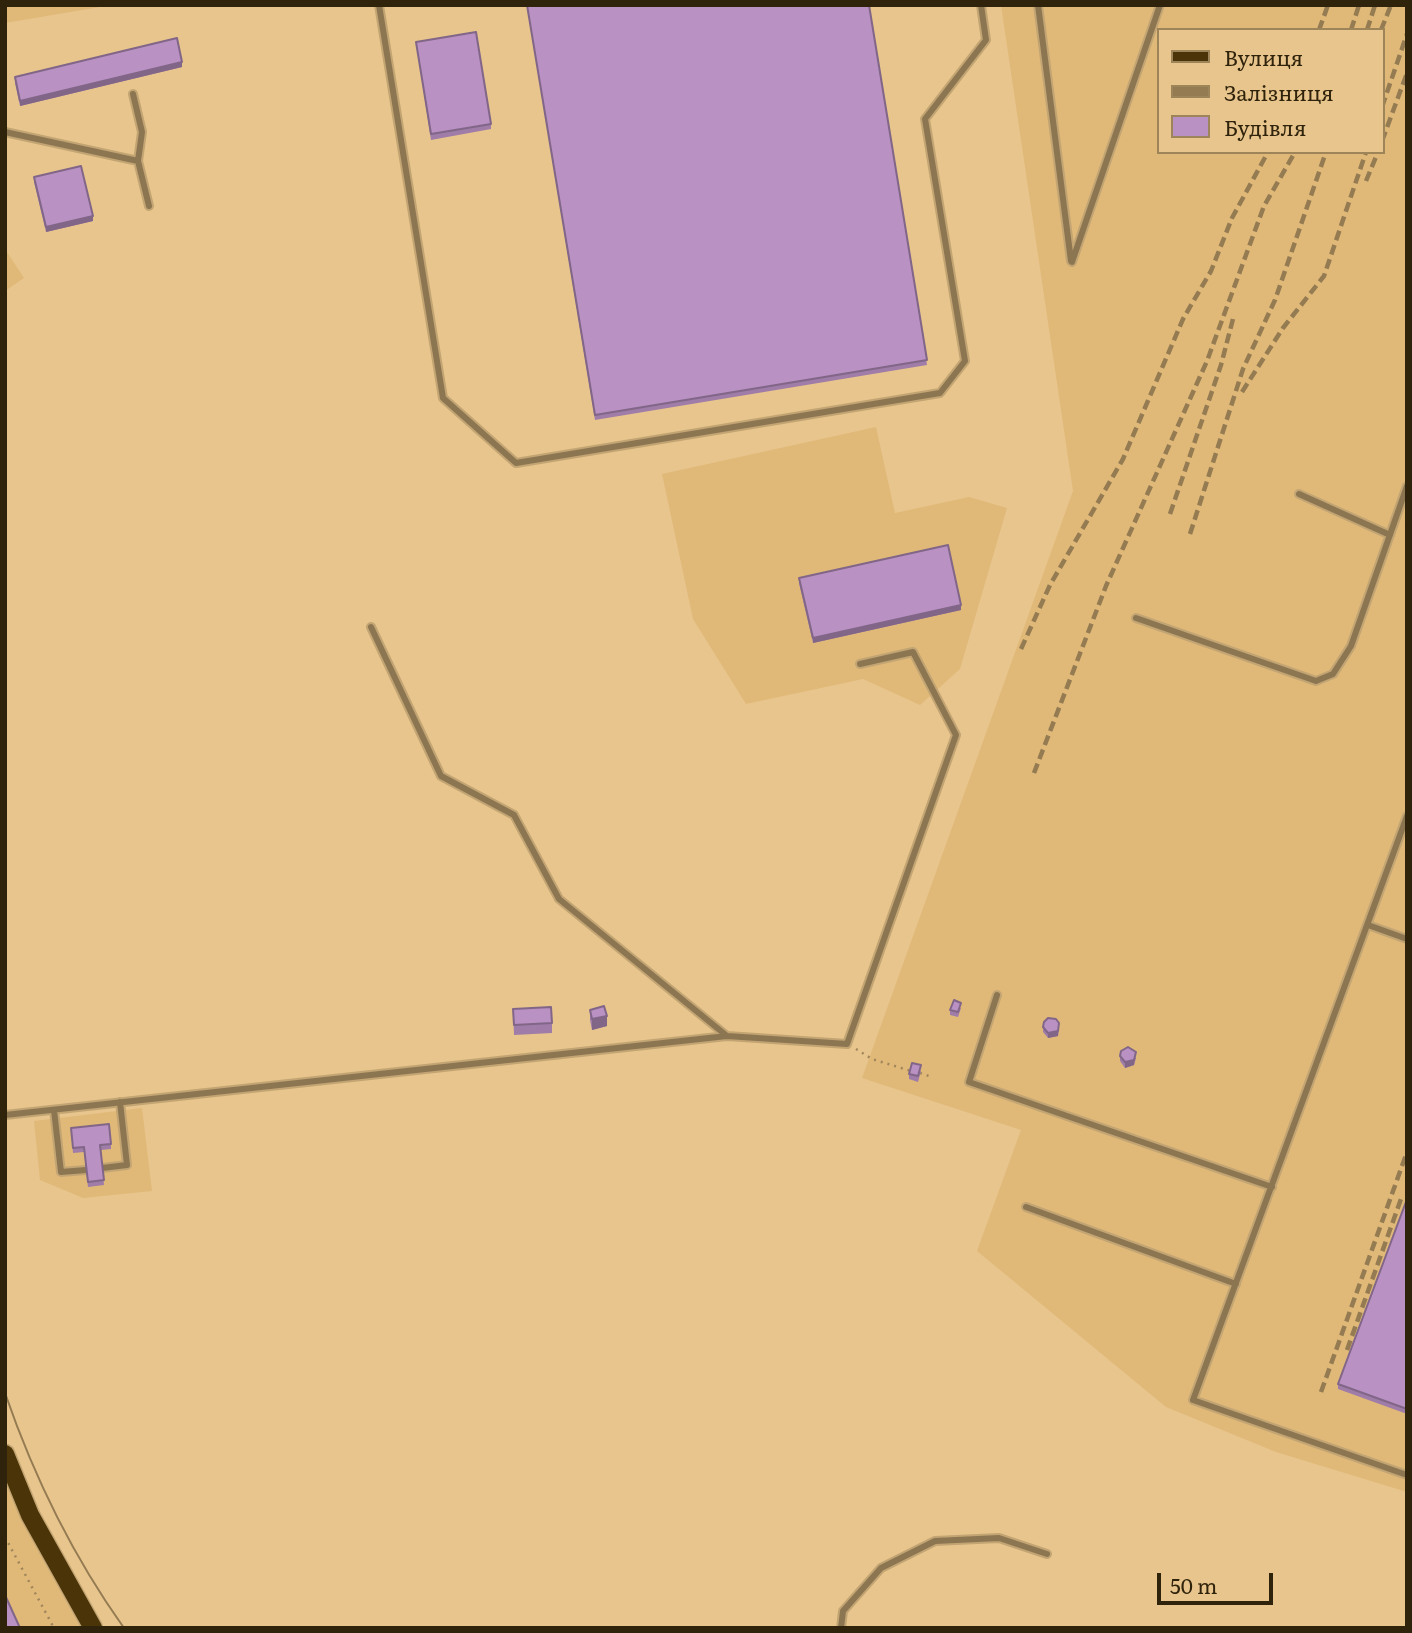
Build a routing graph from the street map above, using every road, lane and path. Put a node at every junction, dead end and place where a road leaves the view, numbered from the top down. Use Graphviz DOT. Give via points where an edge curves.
graph roads {
  1 [pos="379,5"];
  2 [pos="981,5"];
  3 [pos="1038,5"];
  4 [pos="1160,5"];
  5 [pos="133,94"];
  6 [pos="5,132"];
  7 [pos="138,161"];
  8 [pos="149,206"];
  9 [pos="1407,486"];
  10 [pos="1299,494"];
  11 [pos="1390,535"];
  12 [pos="1136,618"];
  13 [pos="371,627"];
  14 [pos="860,664"];
  15 [pos="1407,816"];
  16 [pos="1368,925"];
  17 [pos="1407,939"];
  18 [pos="997,995"];
  19 [pos="727,1036"];
  20 [pos="847,1044"];
  21 [pos="911,1071"];
  22 [pos="920,1073"];
  23 [pos="929,1076"];
  24 [pos="120,1102"];
  25 [pos="54,1110"];
  26 [pos="5,1115"];
  27 [pos="102,1168"];
  28 [pos="86,1170"];
  29 [pos="1272,1186"];
  30 [pos="1027,1208"];
  31 [pos="1236,1284"];
  32 [pos="5,1454"];
  33 [pos="1407,1475"];
  34 [pos="5,1537"];
  35 [pos="1047,1554"];
  36 [pos="54,1628"];
  37 [pos="93,1628"];
  38 [pos="841,1628"];
  1 -- 2 [label="lane" via="443,398 516,463 940,393 965,361 925,119 986,40"];
  3 -- 4 [label="lane" via="1072,262"];
  5 -- 7 [label="lane" via="142,132"];
  6 -- 7 [label="lane"];
  7 -- 8 [label="lane"];
  9 -- 11 [label="lane"];
  10 -- 11 [label="lane"];
  11 -- 12 [label="lane" via="1351,646 1324,680"];
  13 -- 19 [label="lane" via="441,776 514,815 559,899"];
  14 -- 20 [label="lane" via="913,652 956,735"];
  15 -- 16 [label="lane"];
  16 -- 17 [label="lane"];
  16 -- 29 [label="lane"];
  18 -- 29 [label="lane" via="969,1082"];
  19 -- 20 [label="lane"];
  19 -- 24 [label="lane"];
  20 -- 21 [label="path" via="872,1059"];
  22 -- 23 [label="path"];
  24 -- 25 [label="lane"];
  24 -- 27 [label="lane" via="127,1165"];
  25 -- 26 [label="lane"];
  25 -- 28 [label="lane" via="61,1172"];
  29 -- 31 [label="lane"];
  30 -- 31 [label="lane"];
  31 -- 33 [label="lane" via="1194,1401"];
  32 -- 37 [label="main road" via="30,1515"];
  34 -- 36 [label="path"];
  35 -- 38 [label="lane" via="999,1538 935,1541 881,1569 843,1611"];
}
